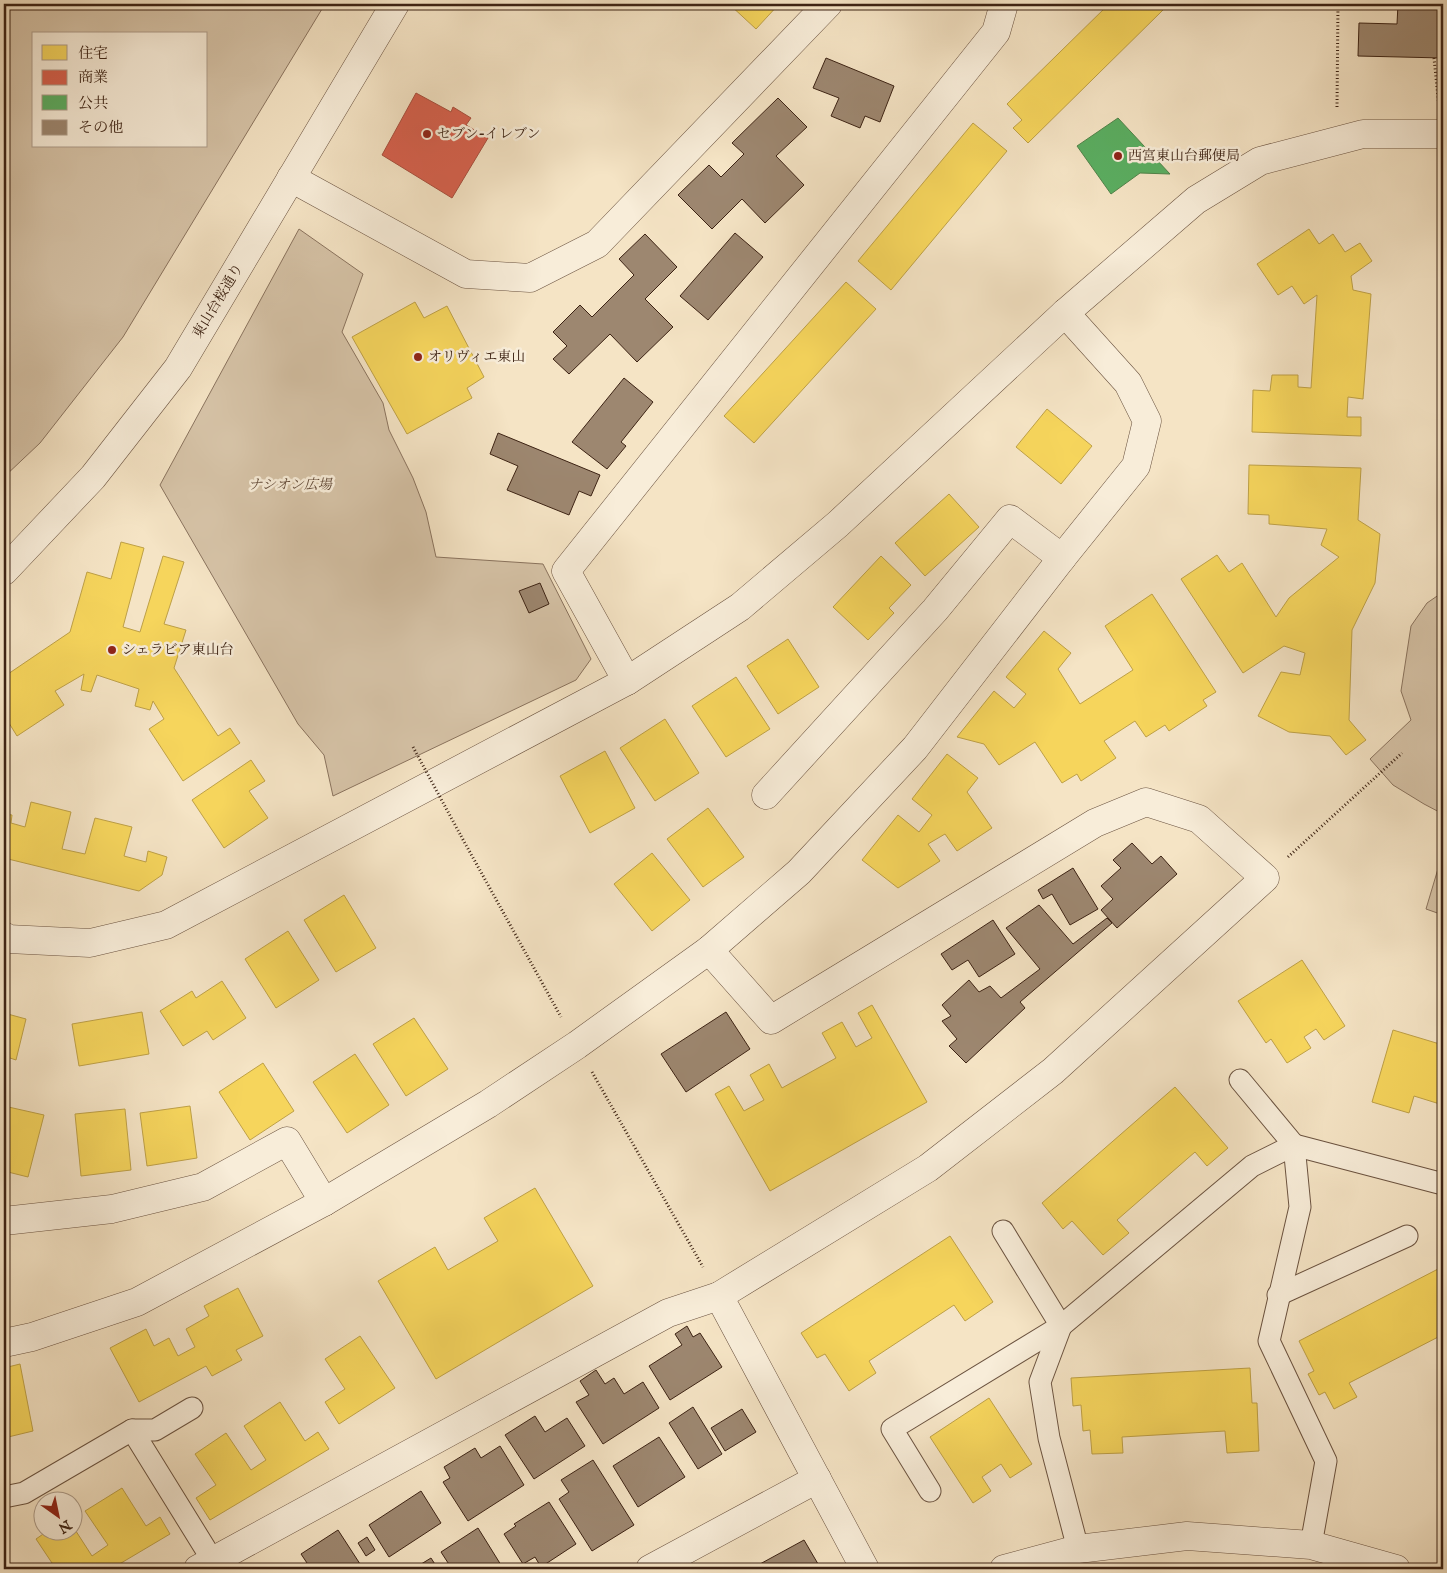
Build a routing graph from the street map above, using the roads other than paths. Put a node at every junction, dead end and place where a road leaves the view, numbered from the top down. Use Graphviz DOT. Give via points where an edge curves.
graph roads {
  1 [pos="396,4"];
  2 [pos="828,4"];
  3 [pos="1004,4"];
  4 [pos="1443,134"];
  5 [pos="291,178"];
  6 [pos="1065,313"];
  7 [pos="1062,558"];
  8 [pos="4,571"];
  9 [pos="627,681"];
  10 [pos="766,795"];
  11 [pos="4,936"];
  12 [pos="709,950"];
  13 [pos="1240,1080"];
  14 [pos="1294,1145"];
  15 [pos="1443,1184"];
  16 [pos="324,1202"];
  17 [pos="4,1221"];
  18 [pos="1002,1231"];
  19 [pos="1406,1236"];
  20 [pos="1278,1295"];
  21 [pos="719,1296"];
  22 [pos="1061,1326"];
  23 [pos="4,1343"];
  24 [pos="192,1408"];
  25 [pos="132,1430"];
  26 [pos="817,1479"];
  27 [pos="930,1491"];
  28 [pos="4,1497"];
  29 [pos="1311,1545"];
  30 [pos="1078,1549"];
  31 [pos="206,1565"];
  32 [pos="650,1569"];
  33 [pos="865,1569"];
  34 [pos="1004,1569"];
  35 [pos="1396,1569"];
  1 -- 5 [label="street, 東山台桜通り"];
  2 -- 5 [label="street" via="597,244 530,278 466,274"];
  3 -- 9 [label="street" via="996,32 566,571"];
  4 -- 6 [label="street" via="1363,134 1260,161 1196,200"];
  5 -- 8 [label="street, 東山台桜通り" via="178,368 93,477"];
  6 -- 7 [label="street" via="1128,383 1147,421 1136,466"];
  6 -- 9 [label="street" via="838,524 740,607"];
  7 -- 10 [label="street" via="1010,519 935,610"];
  7 -- 12 [label="street" via="916,748 799,872"];
  9 -- 11 [label="street" via="166,925 90,943 8,939"];
  12 -- 16 [label="street" via="488,1104"];
  12 -- 21 [label="street" via="771,1020 1095,823 1146,802 1199,818 1265,878 1053,1071 928,1168"];
  13 -- 14 [label="lane"];
  14 -- 15 [label="lane"];
  14 -- 20 [label="lane" via="1300,1207"];
  14 -- 22 [label="lane" via="1252,1166"];
  16 -- 17 [label="street" via="288,1141 203,1187 112,1209"];
  16 -- 23 [label="street" via="137,1302"];
  18 -- 22 [label="lane"];
  19 -- 20 [label="lane"];
  20 -- 29 [label="lane" via="1269,1341 1326,1460"];
  21 -- 26 [label="street"];
  21 -- 31 [label="street" via="668,1313"];
  22 -- 27 [label="lane" via="892,1429"];
  22 -- 30 [label="lane" via="1040,1382 1049,1438"];
  24 -- 25 [label="lane" via="155,1430"];
  25 -- 28 [label="lane" via="24,1493"];
  25 -- 31 [label="lane"];
  26 -- 32 [label="street"];
  26 -- 33 [label="street"];
  29 -- 30 [label="street" via="1187,1536"];
  29 -- 35 [label="street"];
  30 -- 34 [label="street"];
}
